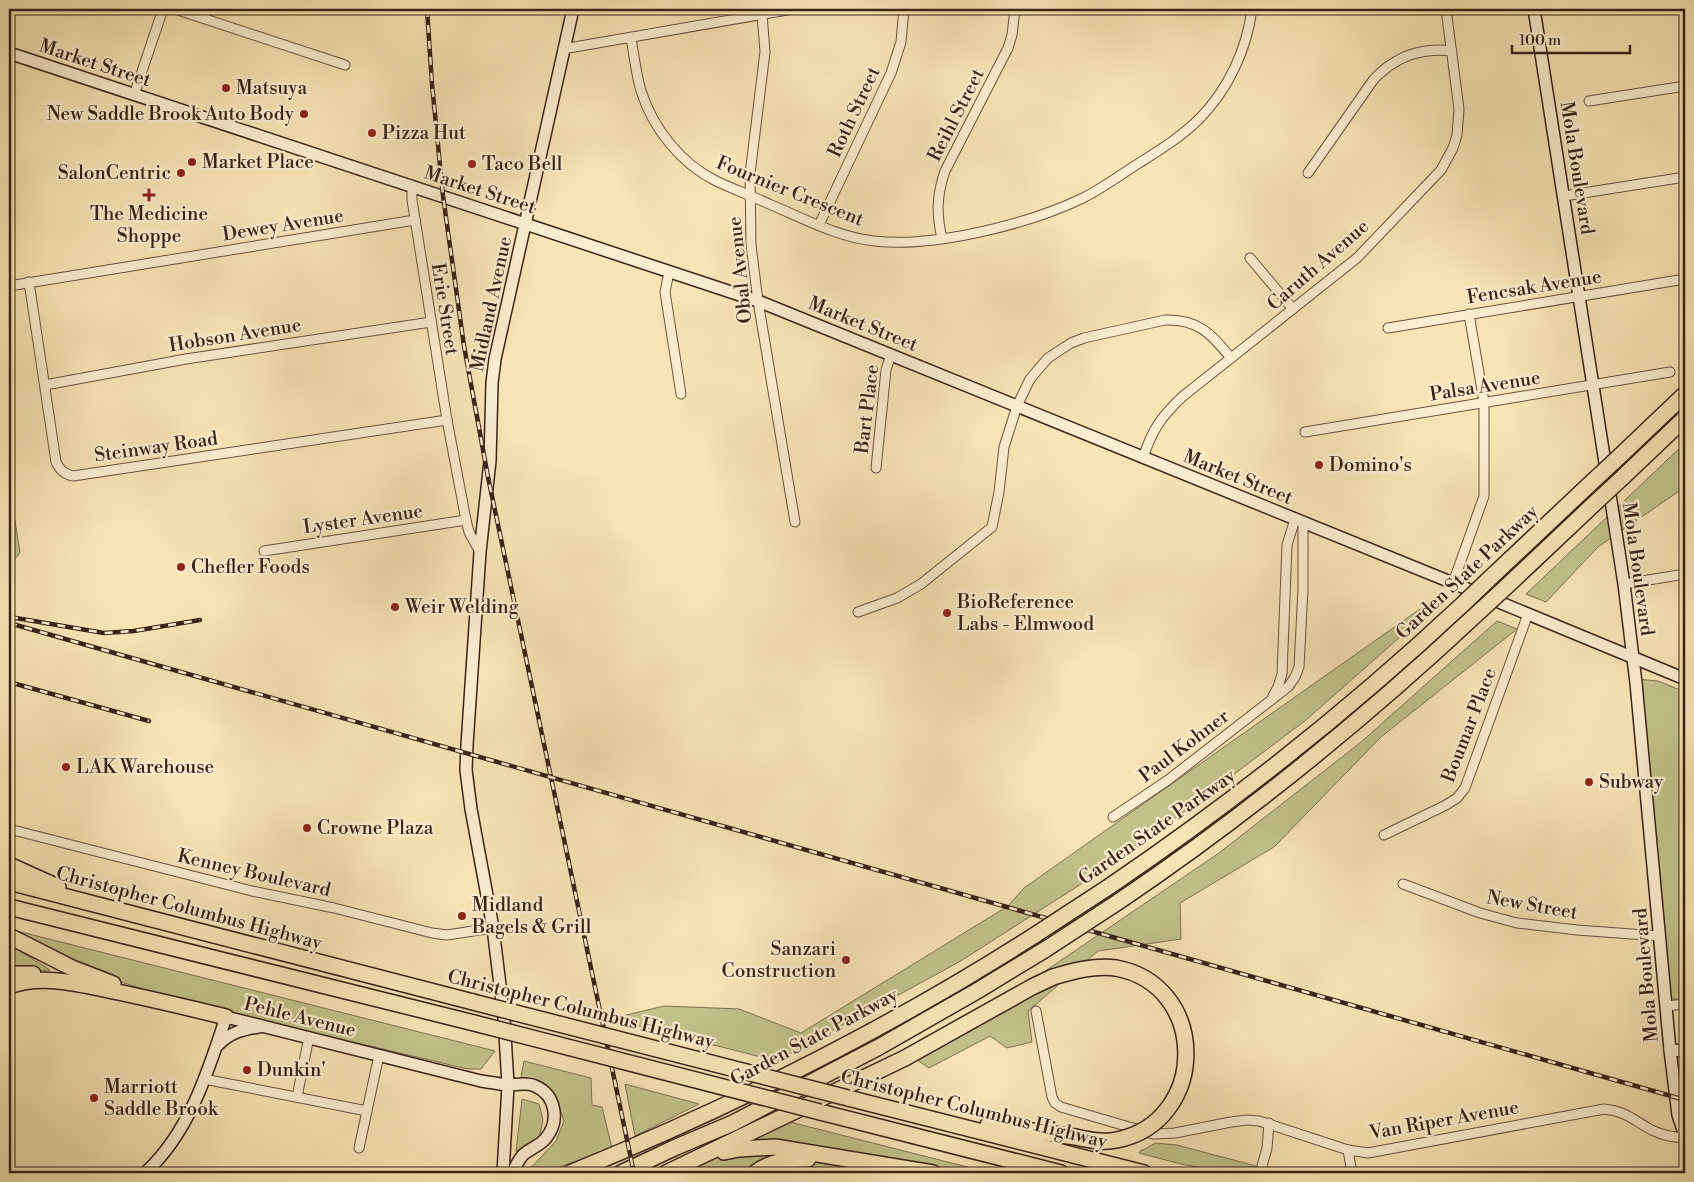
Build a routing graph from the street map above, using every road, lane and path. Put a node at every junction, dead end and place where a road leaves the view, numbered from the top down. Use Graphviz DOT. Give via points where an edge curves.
graph roads {
  1 [pos="163,9"];
  2 [pos="176,9"];
  3 [pos="573,9"];
  4 [pos="792,9"];
  5 [pos="904,9"];
  6 [pos="1015,9"];
  7 [pos="1252,9"];
  8 [pos="1446,9"];
  9 [pos="1534,9"];
  10 [pos="762,14"];
  11 [pos="631,38"];
  12 [pos="563,49"];
  13 [pos="1452,52"];
  14 [pos="9,53"];
  15 [pos="345,65"];
  16 [pos="1685,86"];
  17 [pos="134,95"];
  18 [pos="1589,102"];
  19 [pos="1308,173"];
  20 [pos="1685,177"];
  21 [pos="412,186"];
  22 [pos="749,195"];
  23 [pos="1564,196"];
  24 [pos="415,220"];
  25 [pos="525,224"];
  26 [pos="819,225"];
  27 [pos="942,238"];
  28 [pos="1250,258"];
  29 [pos="669,272"];
  30 [pos="1685,279"];
  31 [pos="29,282"];
  32 [pos="9,286"];
  33 [pos="1579,296"];
  34 [pos="758,301"];
  35 [pos="1293,309"];
  36 [pos="1469,314"];
  37 [pos="431,322"];
  38 [pos="1388,328"];
  39 [pos="891,354"];
  40 [pos="1231,358"];
  41 [pos="1670,372"];
  42 [pos="45,385"];
  43 [pos="1593,385"];
  44 [pos="681,394"];
  45 [pos="1685,394"];
  46 [pos="1484,402"];
  47 [pos="1016,406"];
  48 [pos="1685,418"];
  49 [pos="446,420"];
  50 [pos="1304,432"];
  51 [pos="1143,458"];
  52 [pos="876,468"];
  53 [pos="466,520"];
  54 [pos="1299,521"];
  55 [pos="795,522"];
  56 [pos="264,550"];
  57 [pos="480,552"];
  58 [pos="1685,574"];
  59 [pos="1453,584"];
  60 [pos="1624,584"];
  61 [pos="858,612"];
  62 [pos="1528,614"];
  63 [pos="1633,658"];
  64 [pos="1685,679"];
  65 [pos="1272,698"];
  66 [pos="1113,817"];
  67 [pos="9,829"];
  68 [pos="1384,835"];
  69 [pos="9,865"];
  70 [pos="9,882"];
  71 [pos="1404,884"];
  72 [pos="101,906"];
  73 [pos="9,907"];
  74 [pos="493,928"];
  75 [pos="9,936"];
  76 [pos="1659,936"];
  77 [pos="9,974"];
  78 [pos="114,984"];
  79 [pos="9,986"];
  80 [pos="169,1002"];
  81 [pos="1685,1004"];
  82 [pos="1666,1006"];
  83 [pos="1036,1010"];
  84 [pos="226,1017"];
  85 [pos="266,1027"];
  86 [pos="309,1037"];
  87 [pos="217,1046"];
  88 [pos="1670,1050"];
  89 [pos="1685,1051"];
  90 [pos="379,1055"];
  91 [pos="204,1079"];
  92 [pos="508,1085"];
  93 [pos="297,1096"];
  94 [pos="367,1111"];
  95 [pos="920,1116"];
  96 [pos="1269,1123"];
  97 [pos="1685,1137"];
  98 [pos="359,1148"];
  99 [pos="1348,1150"];
  100 [pos="1262,1166"];
  101 [pos="508,1172"];
  102 [pos="145,1173"];
  103 [pos="570,1173"];
  104 [pos="621,1173"];
  105 [pos="668,1173"];
  106 [pos="755,1173"];
  107 [pos="915,1173"];
  108 [pos="932,1173"];
  109 [pos="1061,1173"];
  110 [pos="1144,1173"];
  111 [pos="1352,1173"];
  1 -- 17 [label="street"];
  2 -- 15 [label="street"];
  3 -- 12 [label="street, Midland Avenue"];
  4 -- 10 [label="street"];
  5 -- 26 [label="street, Roth Street" via="901,42 891,73"];
  6 -- 27 [label="street, Reihl Street" via="1008,48 940,184 937,210"];
  7 -- 27 [label="street, Fournier Crescent" via="1241,52 1223,89 1200,118 1169,145 1084,198 990,230"];
  8 -- 13 [label="street, Caruth Avenue"];
  9 -- 23 [label="street, Mola Boulevard"];
  10 -- 11 [label="street"];
  10 -- 22 [label="street, Obal Avenue" via="765,52"];
  11 -- 12 [label="street"];
  11 -- 22 [label="street, Fournier Crescent" via="641,92 665,137 677,152 704,174"];
  12 -- 25 [label="street, Midland Avenue"];
  13 -- 19 [label="street" via="1418,52 1382,70"];
  13 -- 35 [label="street, Caruth Avenue" via="1459,122 1448,160 1357,258"];
  14 -- 17 [label="street, Market Street"];
  16 -- 18 [label="street"];
  17 -- 21 [label="street, Market Street"];
  20 -- 23 [label="street"];
  21 -- 24 [label="street, Erie Street"];
  21 -- 25 [label="street, Market Street"];
  22 -- 26 [label="street, Fournier Crescent"];
  22 -- 34 [label="street, Obal Avenue"];
  23 -- 33 [label="street, Mola Boulevard"];
  24 -- 31 [label="street, Dewey Avenue"];
  24 -- 37 [label="street, Erie Street"];
  25 -- 29 [label="street, Market Street"];
  25 -- 57 [label="street, Midland Avenue" via="495,359 490,461"];
  26 -- 27 [label="street, Fournier Crescent" via="874,241"];
  28 -- 35 [label="street"];
  29 -- 34 [label="street, Market Street"];
  29 -- 44 [label="street" via="665,292"];
  30 -- 33 [label="street, Fencsak Avenue"];
  31 -- 32 [label="street, Dewey Avenue"];
  31 -- 42 [label="street, Steinway Road"];
  33 -- 36 [label="street, Fencsak Avenue"];
  33 -- 43 [label="street, Mola Boulevard"];
  34 -- 39 [label="street, Market Street"];
  34 -- 55 [label="street, Obal Avenue"];
  35 -- 40 [label="street, Caruth Avenue"];
  36 -- 38 [label="street, Fencsak Avenue"];
  36 -- 46 [label="street"];
  37 -- 42 [label="street, Hobson Avenue" via="186,359"];
  37 -- 49 [label="street, Erie Street"];
  39 -- 47 [label="street, Market Street"];
  39 -- 52 [label="street, Bart Place" via="886,370"];
  40 -- 47 [label="street" via="1206,330 1185,321 1165,320 1093,336 1071,343 1048,358 1030,380"];
  40 -- 51 [label="street, Caruth Avenue" via="1169,409 1149,438"];
  41 -- 43 [label="street, Palsa Avenue"];
  42 -- 49 [label="street, Steinway Road" via="56,462 62,472 73,476"];
  43 -- 46 [label="street, Palsa Avenue"];
  43 -- 60 [label="street, Mola Boulevard"];
  45 -- 103 [label="highway, Garden State Parkway, bridge" via="1386,674 1273,767 1177,840 1036,935 822,1058 720,1109"];
  46 -- 50 [label="street, Palsa Avenue"];
  46 -- 59 [label="street" via="1484,496"];
  47 -- 51 [label="street, Market Street"];
  47 -- 61 [label="street" via="1004,448 992,527 921,584 897,598"];
  48 -- 104 [label="highway, Garden State Parkway, bridge" via="1372,708 1187,854 1046,949 879,1047 733,1123"];
  49 -- 53 [label="street, Erie Street"];
  51 -- 54 [label="street, Market Street"];
  53 -- 56 [label="street, Lyster Avenue"];
  53 -- 57 [label="street, Erie Street"];
  54 -- 59 [label="street, Market Street"];
  54 -- 65 [label="street, Paul Kohner" via="1288,545 1282,674"];
  54 -- 65 [label="street, Paul Kohner" via="1303,589 1299,667 1288,687"];
  57 -- 74 [label="street, Midland Avenue" via="466,770"];
  58 -- 60 [label="street"];
  59 -- 62 [label="street, Market Street"];
  60 -- 63 [label="street, Mola Boulevard"];
  62 -- 63 [label="street, Market Street"];
  62 -- 68 [label="street, Boumar Place" via="1465,788 1446,805"];
  63 -- 64 [label="street, Market Street"];
  63 -- 76 [label="street, Mola Boulevard"];
  65 -- 66 [label="street, Paul Kohner" via="1168,780"];
  67 -- 74 [label="street, Kenney Boulevard" via="432,933 447,935"];
  69 -- 72 [label="highway"];
  70 -- 72 [label="highway, Christopher Columbus Highway"];
  71 -- 76 [label="street, New Street" via="1480,913 1517,922"];
  72 -- 95 [label="highway, Christopher Columbus Highway, bridge"];
  73 -- 109 [label="highway, bridge"];
  74 -- 92 [label="street, Midland Avenue" via="502,991"];
  75 -- 78 [label="highway" via="72,968"];
  76 -- 82 [label="street, Mola Boulevard"];
  77 -- 78 [label="highway" via="66,976"];
  78 -- 80 [label="highway"];
  79 -- 80 [label="highway" via="56,981"];
  80 -- 84 [label="highway"];
  81 -- 82 [label="street"];
  82 -- 88 [label="street, Mola Boulevard"];
  83 -- 96 [label="street, Van Riper Avenue" via="1052,1097 1061,1107 1153,1134 1247,1120"];
  84 -- 85 [label="street, Pehle Avenue"];
  84 -- 87 [label="street, Pehle Avenue"];
  85 -- 86 [label="street, Pehle Avenue"];
  85 -- 87 [label="street" via="235,1032"];
  86 -- 90 [label="street, Pehle Avenue"];
  86 -- 93 [label="street"];
  87 -- 91 [label="street, Pehle Avenue"];
  88 -- 89 [label="street"];
  88 -- 97 [label="street, Mola Boulevard" via="1678,1115"];
  90 -- 92 [label="street, Pehle Avenue"];
  90 -- 94 [label="street"];
  91 -- 93 [label="street"];
  91 -- 102 [label="street, Pehle Avenue" via="179,1132"];
  92 -- 101 [label="street, Midland Avenue"];
  92 -- 101 [label="street, Pehle Avenue" via="534,1086 545,1093 555,1112 551,1132 523,1154"];
  93 -- 94 [label="street"];
  94 -- 98 [label="street"];
  95 -- 105 [label="highway, bridge" via="1098,1141 1133,1135 1163,1114 1183,1081 1186,1039 1179,1017 1152,984 1116,968 1096,967 1053,977 905,1058"];
  95 -- 110 [label="highway, Christopher Columbus Highway"];
  96 -- 99 [label="street, Van Riper Avenue"];
  96 -- 100 [label="street"];
  97 -- 99 [label="street, Van Riper Avenue" via="1664,1135 1626,1114 1604,1109 1391,1150 1368,1153"];
  99 -- 111 [label="street"];
  105 -- 108 [label="highway" via="720,1153 757,1147 783,1148"];
  106 -- 107 [label="highway" via="774,1162 792,1159"];
}
